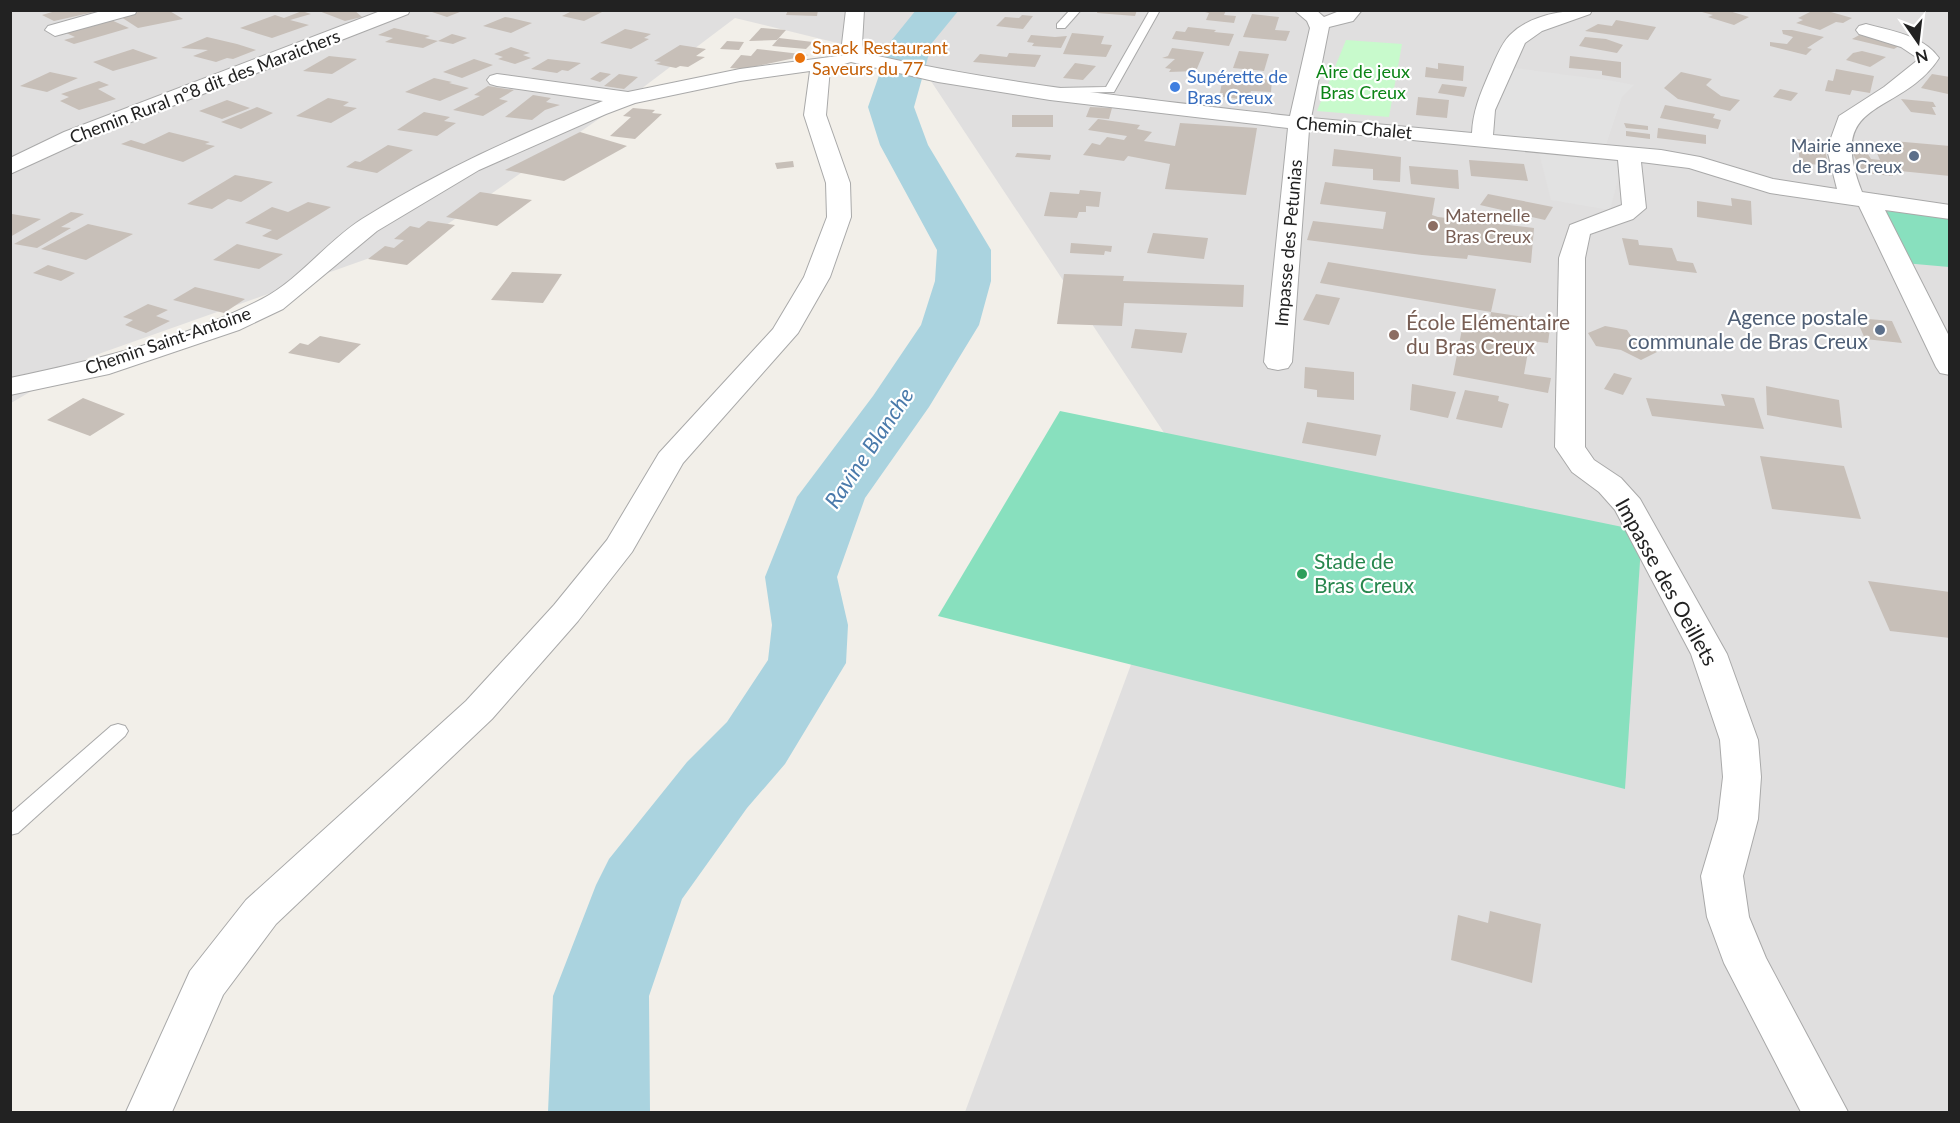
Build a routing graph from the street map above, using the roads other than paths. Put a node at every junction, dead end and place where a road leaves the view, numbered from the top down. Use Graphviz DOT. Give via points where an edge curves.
graph roads {
  1 [pos="128,10"];
  2 [pos="401,10"];
  3 [pos="855,10"];
  4 [pos="1076,10"];
  5 [pos="1155,10"];
  6 [pos="1353,10"];
  7 [pos="1583,10"];
  8 [pos="1311,17"];
  9 [pos="1061,26"];
  10 [pos="55,30"];
  11 [pos="1866,30"];
  12 [pos="861,59"];
  13 [pos="821,62"];
  14 [pos="497,80"];
  15 [pos="1050,94"];
  16 [pos="628,98"];
  17 [pos="1299,123"];
  18 [pos="1482,140"];
  19 [pos="1629,153"];
  20 [pos="10,165"];
  21 [pos="1861,201"];
  22 [pos="1950,212"];
  23 [pos="1278,362"];
  24 [pos="1950,367"];
  25 [pos="10,387"];
  26 [pos="118,731"];
  27 [pos="10,828"];
  28 [pos="148,1113"];
  29 [pos="1825,1113"];
  1 -- 10 [label="street"];
  2 -- 20 [label="street, Chemin Rural n°8 dit des Maraichers" via="72,137"];
  3 -- 12 [label="street" via="852,44"];
  4 -- 9 [label="lane"];
  5 -- 15 [label="lane" via="1110,90"];
  6 -- 8 [label="street" via="1346,17"];
  7 -- 18 [label="street" via="1535,27 1517,39 1484,110"];
  8 -- 17 [label="street, Impasse des Petunias" via="1320,28"];
  11 -- 21 [label="street" via="1909,43 1929,58 1891,91 1850,116 1838,149 1842,171"];
  12 -- 13 [label="street, Chemin Saint-Antoine"];
  12 -- 15 [label="street, Chemin Chalet"];
  13 -- 16 [label="street, Chemin Saint-Antoine"];
  13 -- 28 [label="street" via="815,115 838,183 839,217 817,277 784,333 670,459 620,546 479,710 261,912 206,984"];
  14 -- 16 [label="street, Chemin Saint-Antoine"];
  15 -- 17 [label="street, Chemin Chalet"];
  16 -- 25 [label="street, Chemin Saint-Antoine" via="471,165 368,226 274,303 230,324 99,368"];
  17 -- 18 [label="street, Chemin Chalet"];
  17 -- 23 [label="street, Impasse des Petunias"];
  18 -- 19 [label="street, Chemin Chalet"];
  19 -- 21 [label="street, Chemin Chalet" via="1692,162 1770,186"];
  19 -- 29 [label="street, Impasse des Oeillets" via="1634,208 1579,230 1576,235 1572,258 1570,447 1583,466 1610,485 1629,506 1709,654 1739,740 1742,777 1738,819 1722,876 1728,917 1746,963"];
  21 -- 22 [label="street, Chemin Chalet"];
  21 -- 24 [label="street"];
  26 -- 27 [label="lane"];
}
